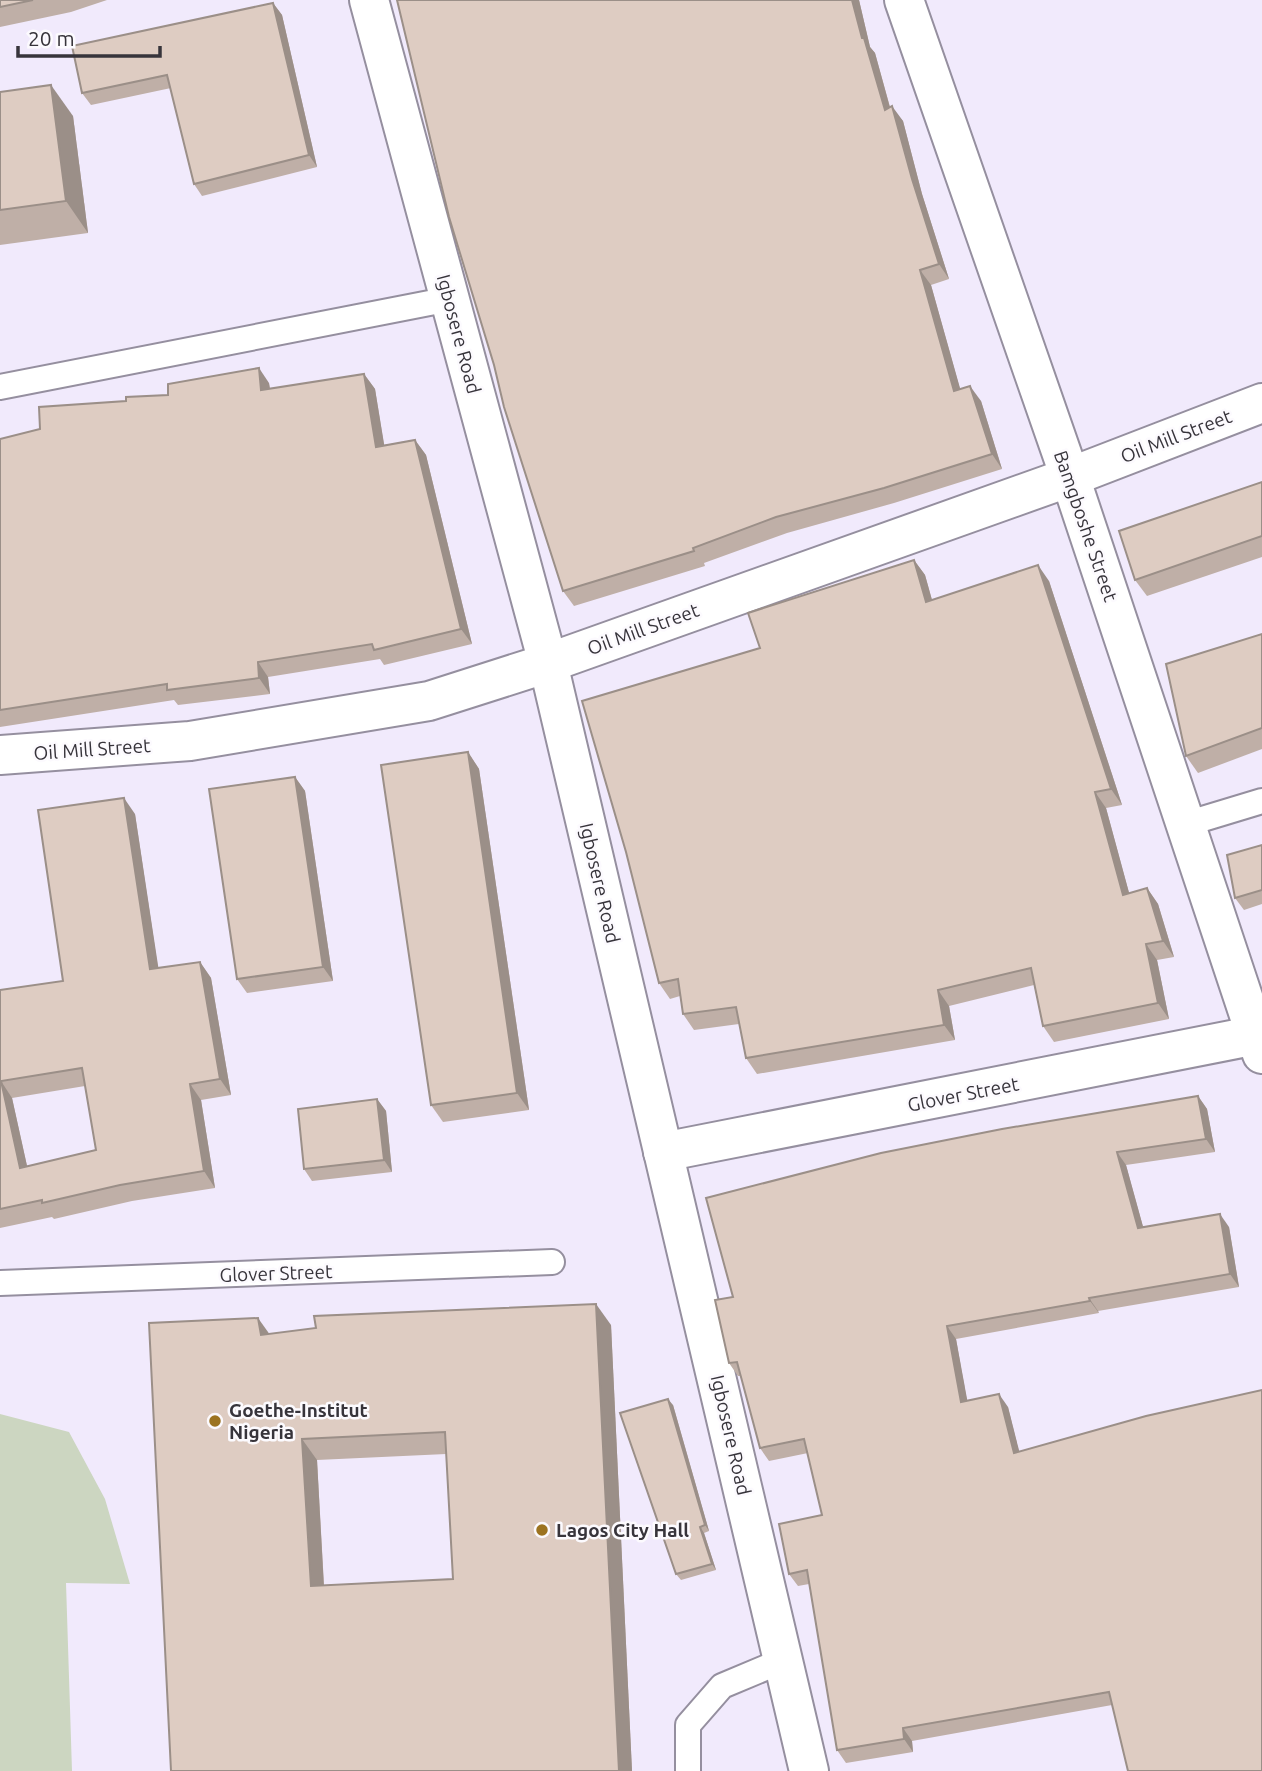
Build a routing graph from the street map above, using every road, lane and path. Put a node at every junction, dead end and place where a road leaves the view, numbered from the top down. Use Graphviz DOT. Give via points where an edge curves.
graph roads {
  1 [pos="369,0"];
  2 [pos="904,0"];
  3 [pos="450,299"];
  4 [pos="0,387"];
  5 [pos="1262,403"];
  6 [pos="1070,477"];
  7 [pos="548,663"];
  8 [pos="0,755"];
  9 [pos="1262,801"];
  10 [pos="1186,824"];
  11 [pos="1260,1041"];
  12 [pos="663,1152"];
  13 [pos="552,1262"];
  14 [pos="0,1283"];
  15 [pos="784,1660"];
  16 [pos="688,1771"];
  17 [pos="809,1771"];
  1 -- 3 [label="main road, Igbosere Road"];
  2 -- 6 [label="main road, Bamgboshe Street"];
  3 -- 4 [label="lane"];
  3 -- 7 [label="main road, Igbosere Road"];
  5 -- 6 [label="main road, Oil Mill Street"];
  6 -- 7 [label="main road, Oil Mill Street"];
  6 -- 10 [label="main road, Bamgboshe Street"];
  7 -- 8 [label="main road, Oil Mill Street" via="429,701 216,737"];
  7 -- 12 [label="main road, Igbosere Road"];
  9 -- 10 [label="lane"];
  10 -- 11 [label="main road, Bamgboshe Street"];
  11 -- 12 [label="main road, Glover Street"];
  12 -- 15 [label="main road, Igbosere Road"];
  13 -- 14 [label="lane, Glover Street"];
  15 -- 16 [label="lane" via="722,1686 688,1725"];
  15 -- 17 [label="main road, Igbosere Road"];
}
